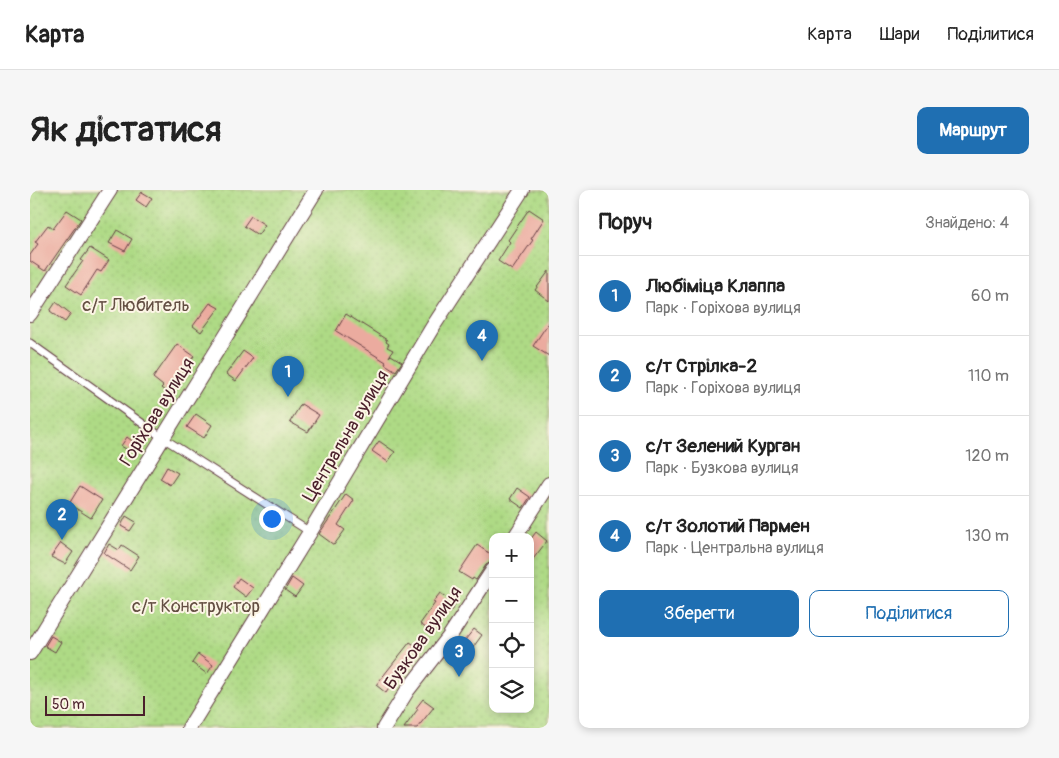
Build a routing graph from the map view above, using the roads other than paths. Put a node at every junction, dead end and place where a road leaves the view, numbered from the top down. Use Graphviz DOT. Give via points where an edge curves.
graph roads {
  1 [pos="110,190"];
  2 [pos="316,190"];
  3 [pos="522,190"];
  4 [pos="30,314"];
  5 [pos="30,343"];
  6 [pos="163,438"];
  7 [pos="549,484"];
  8 [pos="310,532"];
  9 [pos="517,533"];
  10 [pos="489,576"];
  11 [pos="30,653"];
  12 [pos="189,728"];
  13 [pos="384,728"];
  1 -- 4 [label="street"];
  2 -- 6 [label="street, Горіхова вулиця"];
  3 -- 8 [label="street, Центральна вулиця" via="432,328"];
  5 -- 6 [label="lane"];
  6 -- 8 [label="lane"];
  6 -- 11 [label="street, Горіхова вулиця"];
  7 -- 9 [label="street"];
  8 -- 12 [label="street, Центральна вулиця"];
  10 -- 13 [label="street, Бузкова вулиця" via="449,637 407,690"];
}
